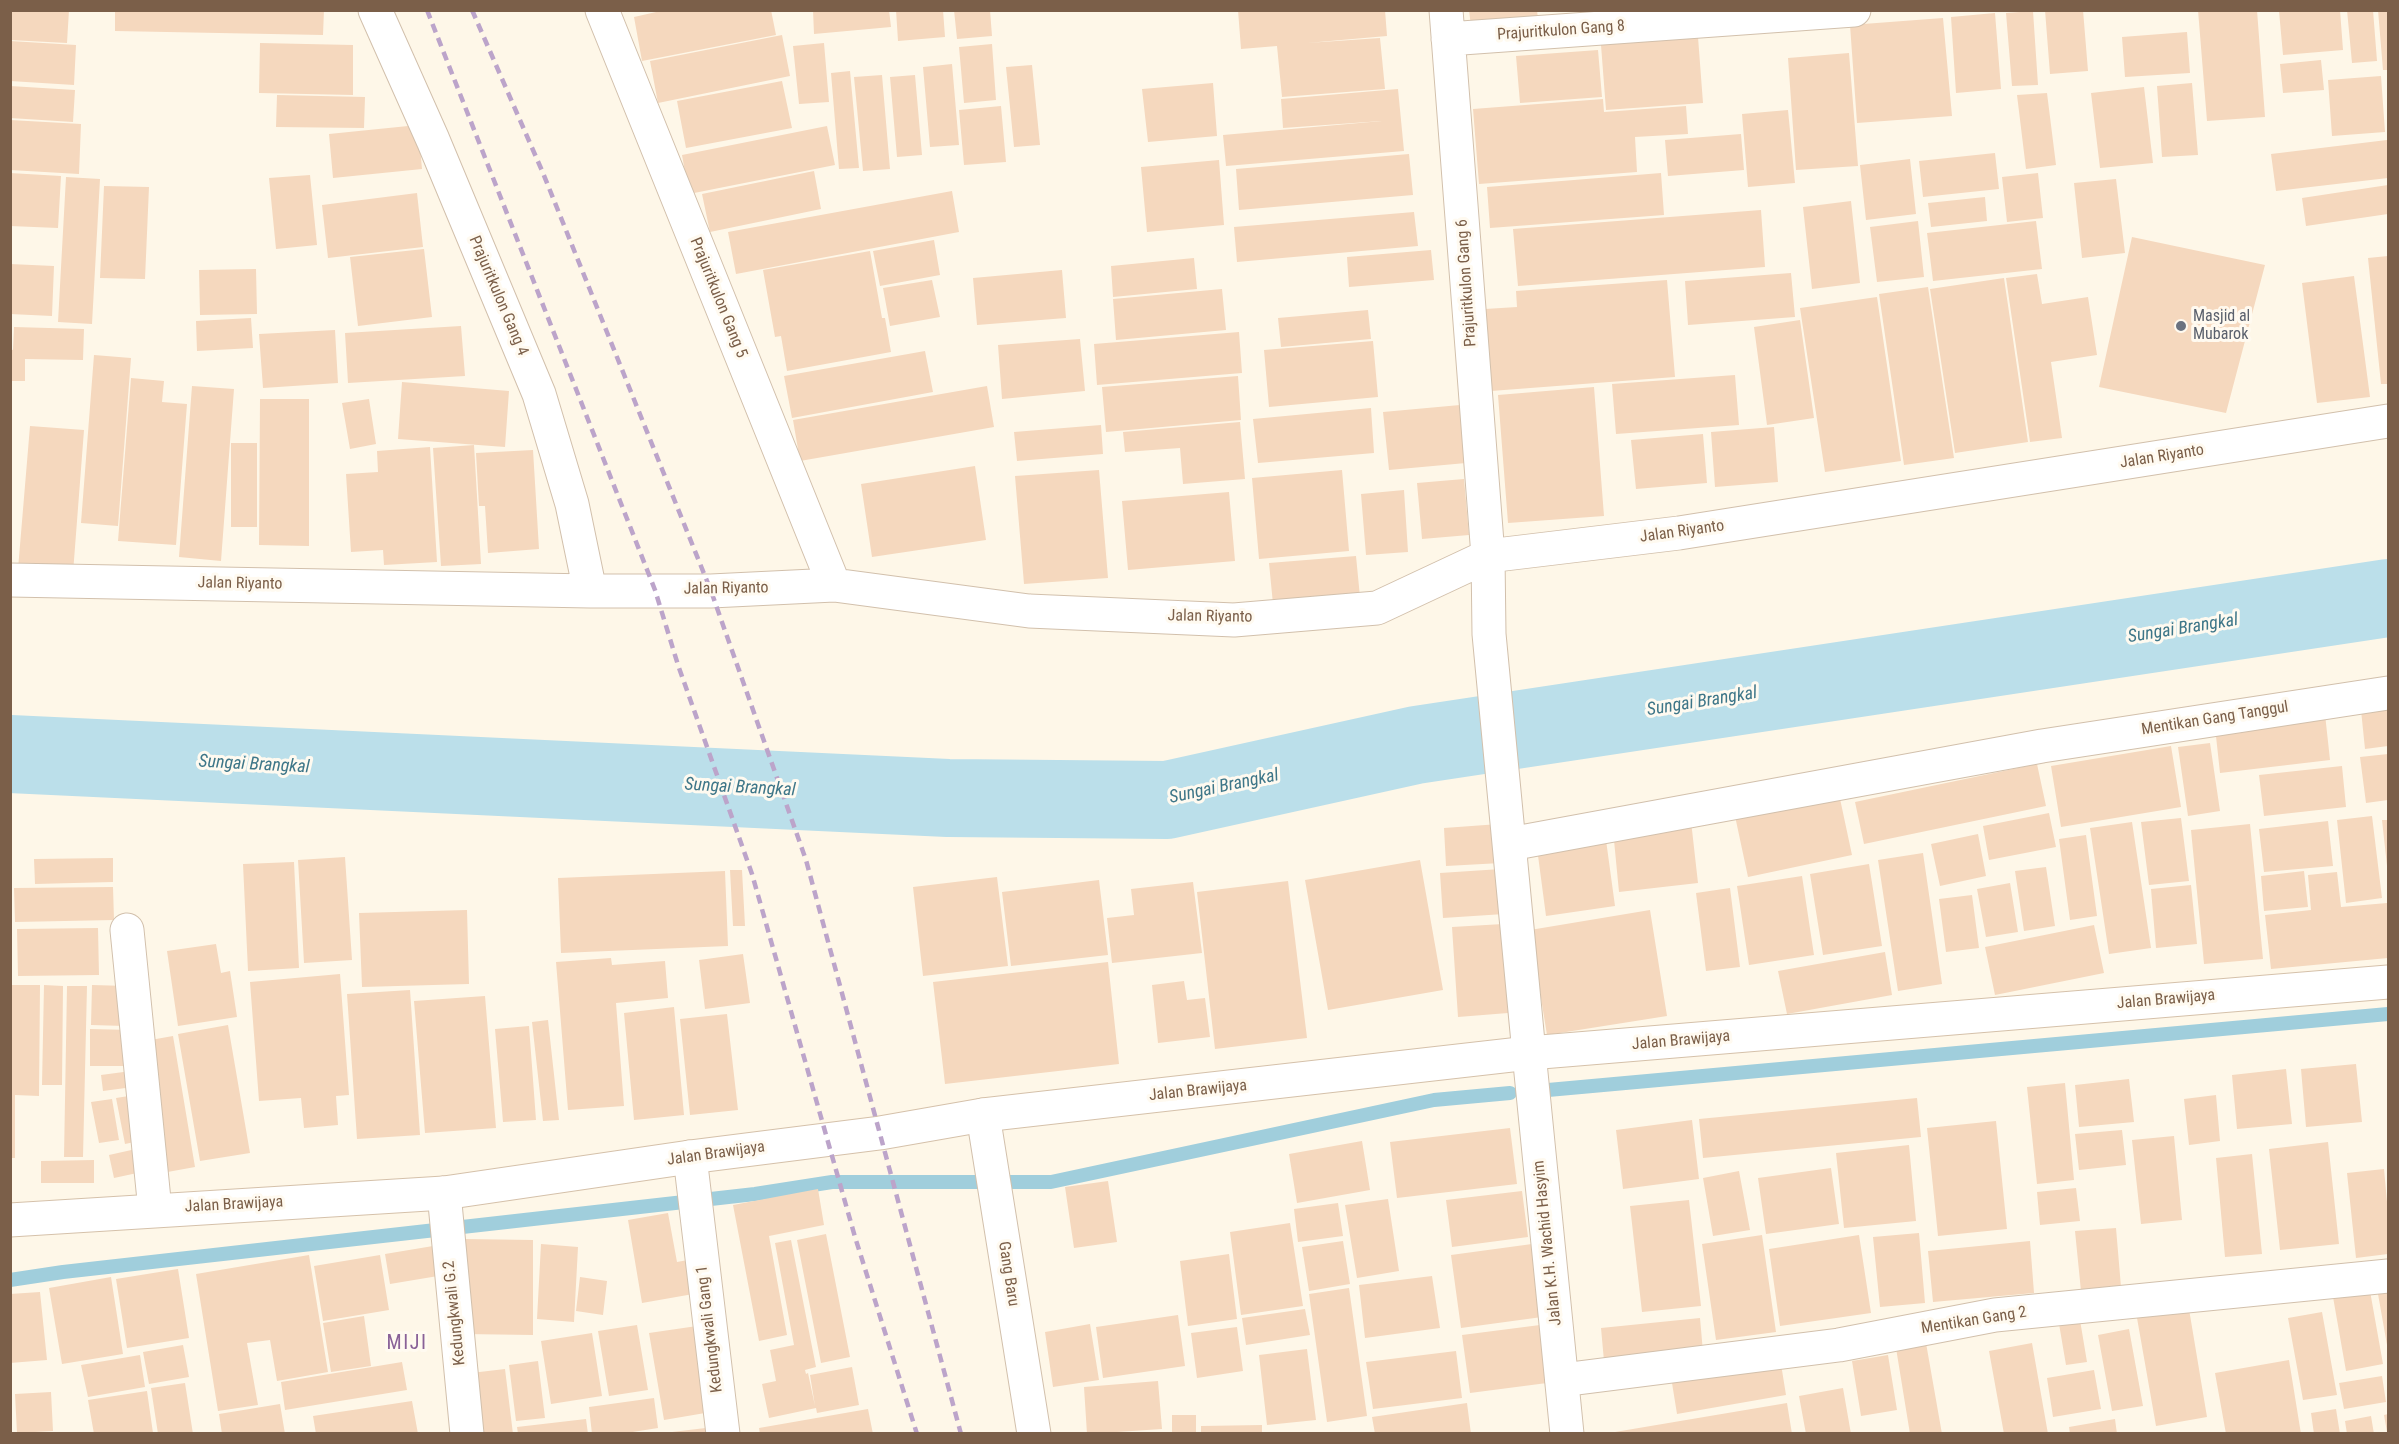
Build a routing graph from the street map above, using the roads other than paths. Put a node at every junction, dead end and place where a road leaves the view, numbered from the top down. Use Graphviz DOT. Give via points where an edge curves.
graph roads {
  1 [pos="375,10"];
  2 [pos="602,10"];
  3 [pos="1854,10"];
  4 [pos="1447,25"];
  5 [pos="2388,421"];
  6 [pos="1488,556"];
  7 [pos="10,580"];
  8 [pos="834,585"];
  9 [pos="590,591"];
  10 [pos="2388,693"];
  11 [pos="1505,811"];
  12 [pos="1510,844"];
  13 [pos="127,930"];
  14 [pos="2388,982"];
  15 [pos="1529,1053"];
  16 [pos="983,1115"];
  17 [pos="691,1171"];
  18 [pos="445,1208"];
  19 [pos="155,1210"];
  20 [pos="10,1220"];
  21 [pos="2388,1276"];
  22 [pos="1562,1380"];
  23 [pos="467,1434"];
  24 [pos="723,1434"];
  25 [pos="1034,1434"];
  26 [pos="1567,1434"];
  1 -- 9 [label="street, Prajuritkulon Gang 4" via="539,394 572,504"];
  2 -- 8 [label="street, Prajuritkulon Gang 5"];
  3 -- 4 [label="street, Prajuritkulon Gang 8"];
  4 -- 6 [label="street, Prajuritkulon Gang 6"];
  5 -- 6 [label="street, Jalan Riyanto" via="1679,533"];
  6 -- 8 [label="street, Jalan Riyanto" via="1377,608 1234,620 1029,611"];
  6 -- 11 [label="street, Prajuritkulon Gang 6" via="1489,634"];
  7 -- 9 [label="street, Jalan Riyanto"];
  8 -- 9 [label="street, Jalan Riyanto"];
  10 -- 12 [label="street, Mentikan Gang Tanggul" via="2042,746"];
  11 -- 12 [label="street, Jalan K.H. Wachid Hasyim"];
  12 -- 15 [label="street, Jalan K.H. Wachid Hasyim"];
  13 -- 19 [label="street"];
  14 -- 15 [label="street, Jalan Brawijaya"];
  15 -- 16 [label="street, Jalan Brawijaya"];
  15 -- 22 [label="street, Jalan K.H. Wachid Hasyim"];
  16 -- 17 [label="street, Jalan Brawijaya"];
  16 -- 25 [label="street, Gang Baru"];
  17 -- 18 [label="street, Jalan Brawijaya"];
  17 -- 24 [label="street, Kedungkwali Gang 1"];
  18 -- 19 [label="street, Jalan Brawijaya"];
  18 -- 23 [label="street, Kedungkwali G.2"];
  19 -- 20 [label="street, Jalan Brawijaya"];
  21 -- 22 [label="street, Mentikan Gang 2" via="1995,1315 1839,1345"];
  22 -- 26 [label="street, Jalan K.H. Wachid Hasyim"];
}
